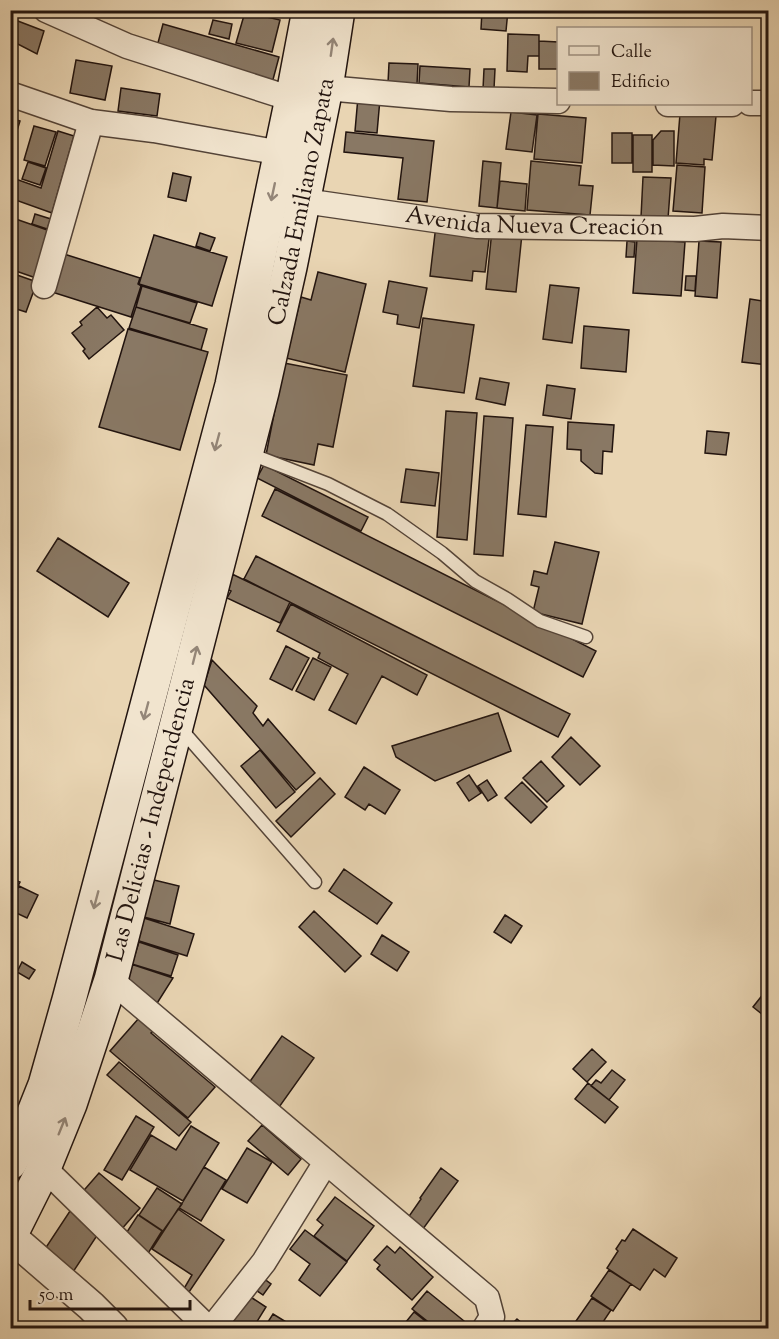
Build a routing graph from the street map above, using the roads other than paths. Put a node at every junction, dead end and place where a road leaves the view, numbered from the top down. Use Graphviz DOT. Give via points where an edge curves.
graph roads {
  1 [pos="46,10"];
  2 [pos="309,10"];
  3 [pos="338,10"];
  4 [pos="326,88"];
  5 [pos="10,94"];
  6 [pos="292,99"];
  7 [pos="557,101"];
  8 [pos="752,103"];
  9 [pos="768,103"];
  10 [pos="91,122"];
  11 [pos="281,153"];
  12 [pos="304,201"];
  13 [pos="768,228"];
  14 [pos="44,285"];
  15 [pos="247,389"];
  16 [pos="247,452"];
  17 [pos="221,490"];
  18 [pos="586,637"];
  19 [pos="177,725"];
  20 [pos="315,882"];
  21 [pos="111,981"];
  22 [pos="10,1162"];
  23 [pos="326,1162"];
  24 [pos="44,1168"];
  25 [pos="10,1236"];
  26 [pos="113,1329"];
  27 [pos="210,1329"];
  28 [pos="485,1329"];
  1 -- 6 [label="street" via="127,46"];
  2 -- 6 [label="main road, Calzada Emiliano Zapata"];
  4 -- 3 [label="main road, Calzada Emiliano Zapata, one-way"];
  4 -- 7 [label="street" via="451,99"];
  4 -- 12 [label="main road, Calzada Emiliano Zapata"];
  5 -- 10 [label="street"];
  6 -- 11 [label="main road, Calzada Emiliano Zapata"];
  8 -- 9 [label="street"];
  10 -- 11 [label="street"];
  10 -- 14 [label="street"];
  11 -- 15 [label="main road, Calzada Emiliano Zapata, one-way"];
  12 -- 13 [label="street, Avenida Nueva Creación" via="477,226"];
  12 -- 15 [label="main road, Calzada Emiliano Zapata"];
  15 -- 16 [label="main road, Las Delicias - Independencia"];
  15 -- 17 [label="main road, Las Delicias - Independencia, one-way"];
  16 -- 17 [label="main road, Las Delicias - Independencia"];
  16 -- 18 [label="lane" via="328,484 387,514 475,581 540,621"];
  19 -- 17 [label="main road, Las Delicias - Independencia, one-way"];
  17 -- 22 [label="main road, Las Delicias - Independencia, one-way" via="45,1085"];
  19 -- 20 [label="lane"];
  19 -- 21 [label="main road, Las Delicias - Independencia"];
  21 -- 23 [label="street"];
  24 -- 21 [label="main road, Las Delicias - Independencia, one-way"];
  23 -- 27 [label="street" via="264,1262"];
  23 -- 28 [label="street" via="487,1298 492,1317"];
  24 -- 25 [label="main road, Las Delicias - Independencia"];
  24 -- 27 [label="street"];
  25 -- 26 [label="street"];
}
